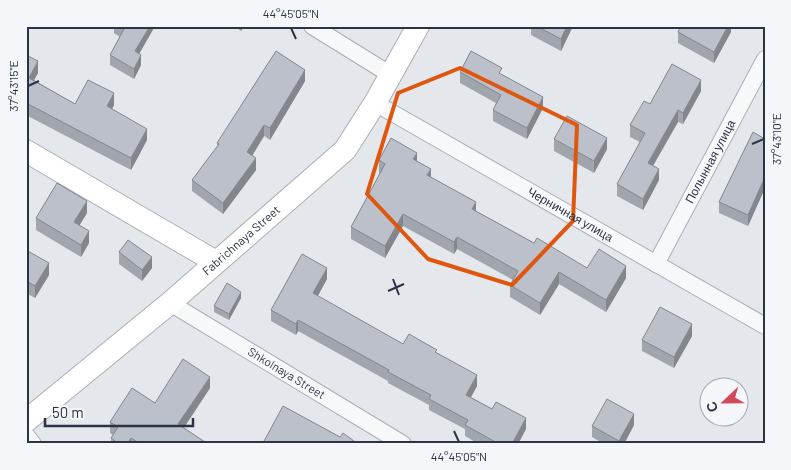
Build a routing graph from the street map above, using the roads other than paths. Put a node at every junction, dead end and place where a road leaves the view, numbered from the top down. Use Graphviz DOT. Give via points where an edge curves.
graph roads {
  1 [pos="312,26"];
  2 [pos="418,26"];
  3 [pos="765,59"];
  4 [pos="391,75"];
  5 [pos="375,103"];
  6 [pos="26,151"];
  7 [pos="216,262"];
  8 [pos="656,264"];
  9 [pos="170,303"];
  10 [pos="765,326"];
  11 [pos="26,421"];
  12 [pos="26,435"];
  13 [pos="32,444"];
  14 [pos="403,444"];
  1 -- 4 [label="street"];
  2 -- 4 [label="street, Fabrichnaya Street"];
  3 -- 8 [label="street, Полынная улица"];
  4 -- 5 [label="street, Fabrichnaya Street"];
  5 -- 7 [label="street, Fabrichnaya Street" via="345,150"];
  5 -- 8 [label="street, Черничная улица"];
  6 -- 7 [label="street"];
  7 -- 9 [label="street, Fabrichnaya Street"];
  8 -- 10 [label="street, Черничная улица"];
  9 -- 11 [label="street, Fabrichnaya Street"];
  9 -- 14 [label="street, Shkolnaya Street"];
  12 -- 13 [label="street"];
}
